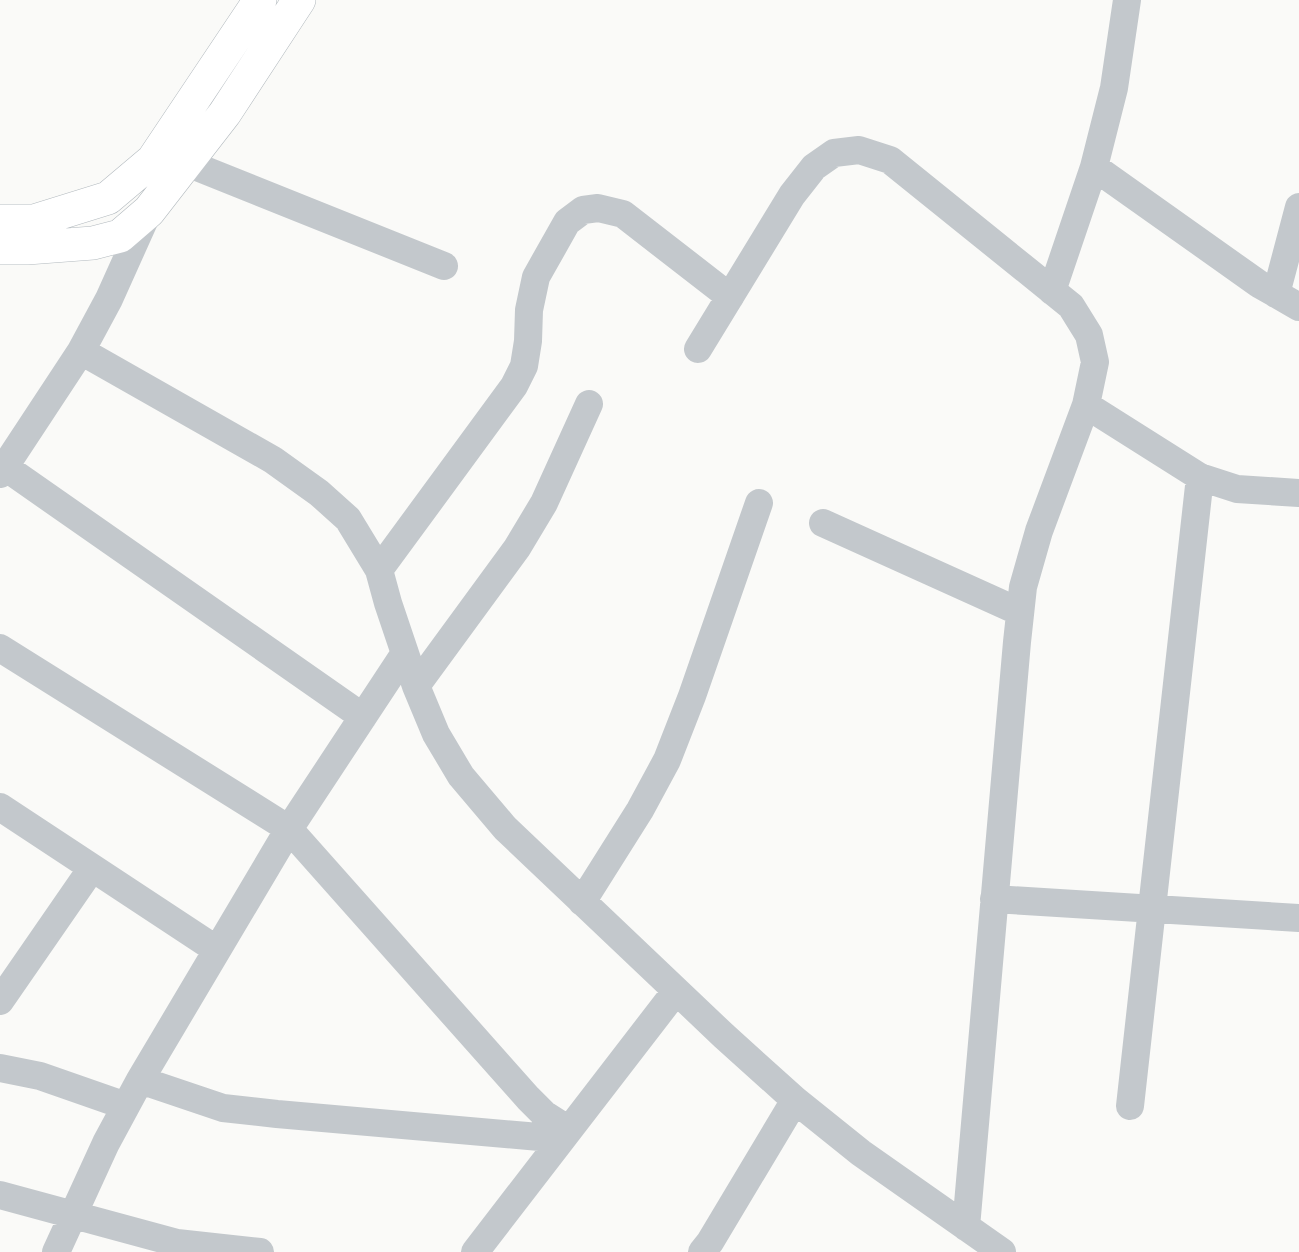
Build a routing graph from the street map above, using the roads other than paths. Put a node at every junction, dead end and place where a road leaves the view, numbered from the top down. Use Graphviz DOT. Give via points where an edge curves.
graph roads {
  1 [pos="260,0"];
  2 [pos="299,0"];
  3 [pos="1127,0"];
  4 [pos="187,162"];
  5 [pos="1094,167"];
  6 [pos="143,168"];
  7 [pos="1299,207"];
  8 [pos="150,211"];
  9 [pos="0,221"];
  10 [pos="0,248"];
  11 [pos="444,266"];
  12 [pos="1053,291"];
  13 [pos="730,297"];
  14 [pos="1287,301"];
  15 [pos="698,349"];
  16 [pos="81,351"];
  17 [pos="589,404"];
  18 [pos="1086,405"];
  19 [pos="3,470"];
  20 [pos="1200,477"];
  21 [pos="1299,493"];
  22 [pos="759,503"];
  23 [pos="823,523"];
  24 [pos="379,570"];
  25 [pos="1020,612"];
  26 [pos="0,648"];
  27 [pos="405,653"];
  28 [pos="416,686"];
  29 [pos="363,717"];
  30 [pos="0,807"];
  31 [pos="289,829"];
  32 [pos="92,868"];
  33 [pos="994,899"];
  34 [pos="582,902"];
  35 [pos="1152,909"];
  36 [pos="1299,918"];
  37 [pos="217,950"];
  38 [pos="676,990"];
  39 [pos="0,1001"];
  40 [pos="0,1068"];
  41 [pos="140,1080"];
  42 [pos="795,1100"];
  43 [pos="126,1106"];
  44 [pos="1130,1106"];
  45 [pos="566,1135"];
  46 [pos="0,1195"];
  47 [pos="72,1215"];
  48 [pos="966,1227"];
  49 [pos="56,1252"];
  50 [pos="260,1252"];
  51 [pos="475,1252"];
  52 [pos="702,1252"];
  53 [pos="1002,1252"];
  1 -- 6 [label="street" via="153,160"];
  2 -- 4 [label="street" via="225,113"];
  3 -- 5 [label="street" via="1114,88"];
  4 -- 8 [label="street"];
  4 -- 11 [label="street"];
  5 -- 12 [label="street"];
  5 -- 14 [label="street"];
  6 -- 8 [label="street"];
  6 -- 9 [label="street" via="108,198 34,221"];
  7 -- 14 [label="street"];
  8 -- 10 [label="street" via="120,236 93,243"];
  8 -- 16 [label="street"];
  12 -- 13 [label="street" via="890,160 859,150 834,153 814,167 792,195"];
  12 -- 18 [label="street" via="1071,306 1089,335 1095,362"];
  13 -- 15 [label="street"];
  13 -- 24 [label="street" via="623,214 598,208 583,210 567,222 536,277 524,366 514,386"];
  16 -- 19 [label="street"];
  16 -- 24 [label="street" via="273,460 319,493 348,519"];
  17 -- 28 [label="street" via="544,502 517,548"];
  18 -- 20 [label="street"];
  18 -- 25 [label="street" via="1039,531"];
  19 -- 29 [label="street"];
  20 -- 21 [label="street" via="1237,489"];
  20 -- 35 [label="street"];
  22 -- 34 [label="street" via="667,760"];
  23 -- 25 [label="street"];
  24 -- 27 [label="street"];
  25 -- 33 [label="street"];
  26 -- 31 [label="street"];
  27 -- 28 [label="street"];
  27 -- 29 [label="street"];
  28 -- 34 [label="street" via="436,734 461,776 505,828"];
  29 -- 31 [label="street"];
  30 -- 32 [label="street"];
  31 -- 37 [label="street"];
  31 -- 45 [label="street" via="528,1098"];
  32 -- 37 [label="street"];
  32 -- 39 [label="street"];
  33 -- 35 [label="street"];
  33 -- 48 [label="street"];
  34 -- 38 [label="street"];
  35 -- 36 [label="street"];
  35 -- 44 [label="street"];
  37 -- 41 [label="street"];
  38 -- 42 [label="street"];
  38 -- 45 [label="street"];
  40 -- 43 [label="street" via="40,1076"];
  41 -- 43 [label="street"];
  41 -- 45 [label="street" via="223,1108"];
  42 -- 48 [label="street" via="861,1153"];
  42 -- 52 [label="street"];
  43 -- 47 [label="street"];
  45 -- 51 [label="street"];
  46 -- 47 [label="street"];
  47 -- 49 [label="street"];
  47 -- 50 [label="street" via="177,1243"];
  48 -- 53 [label="street"];
}
